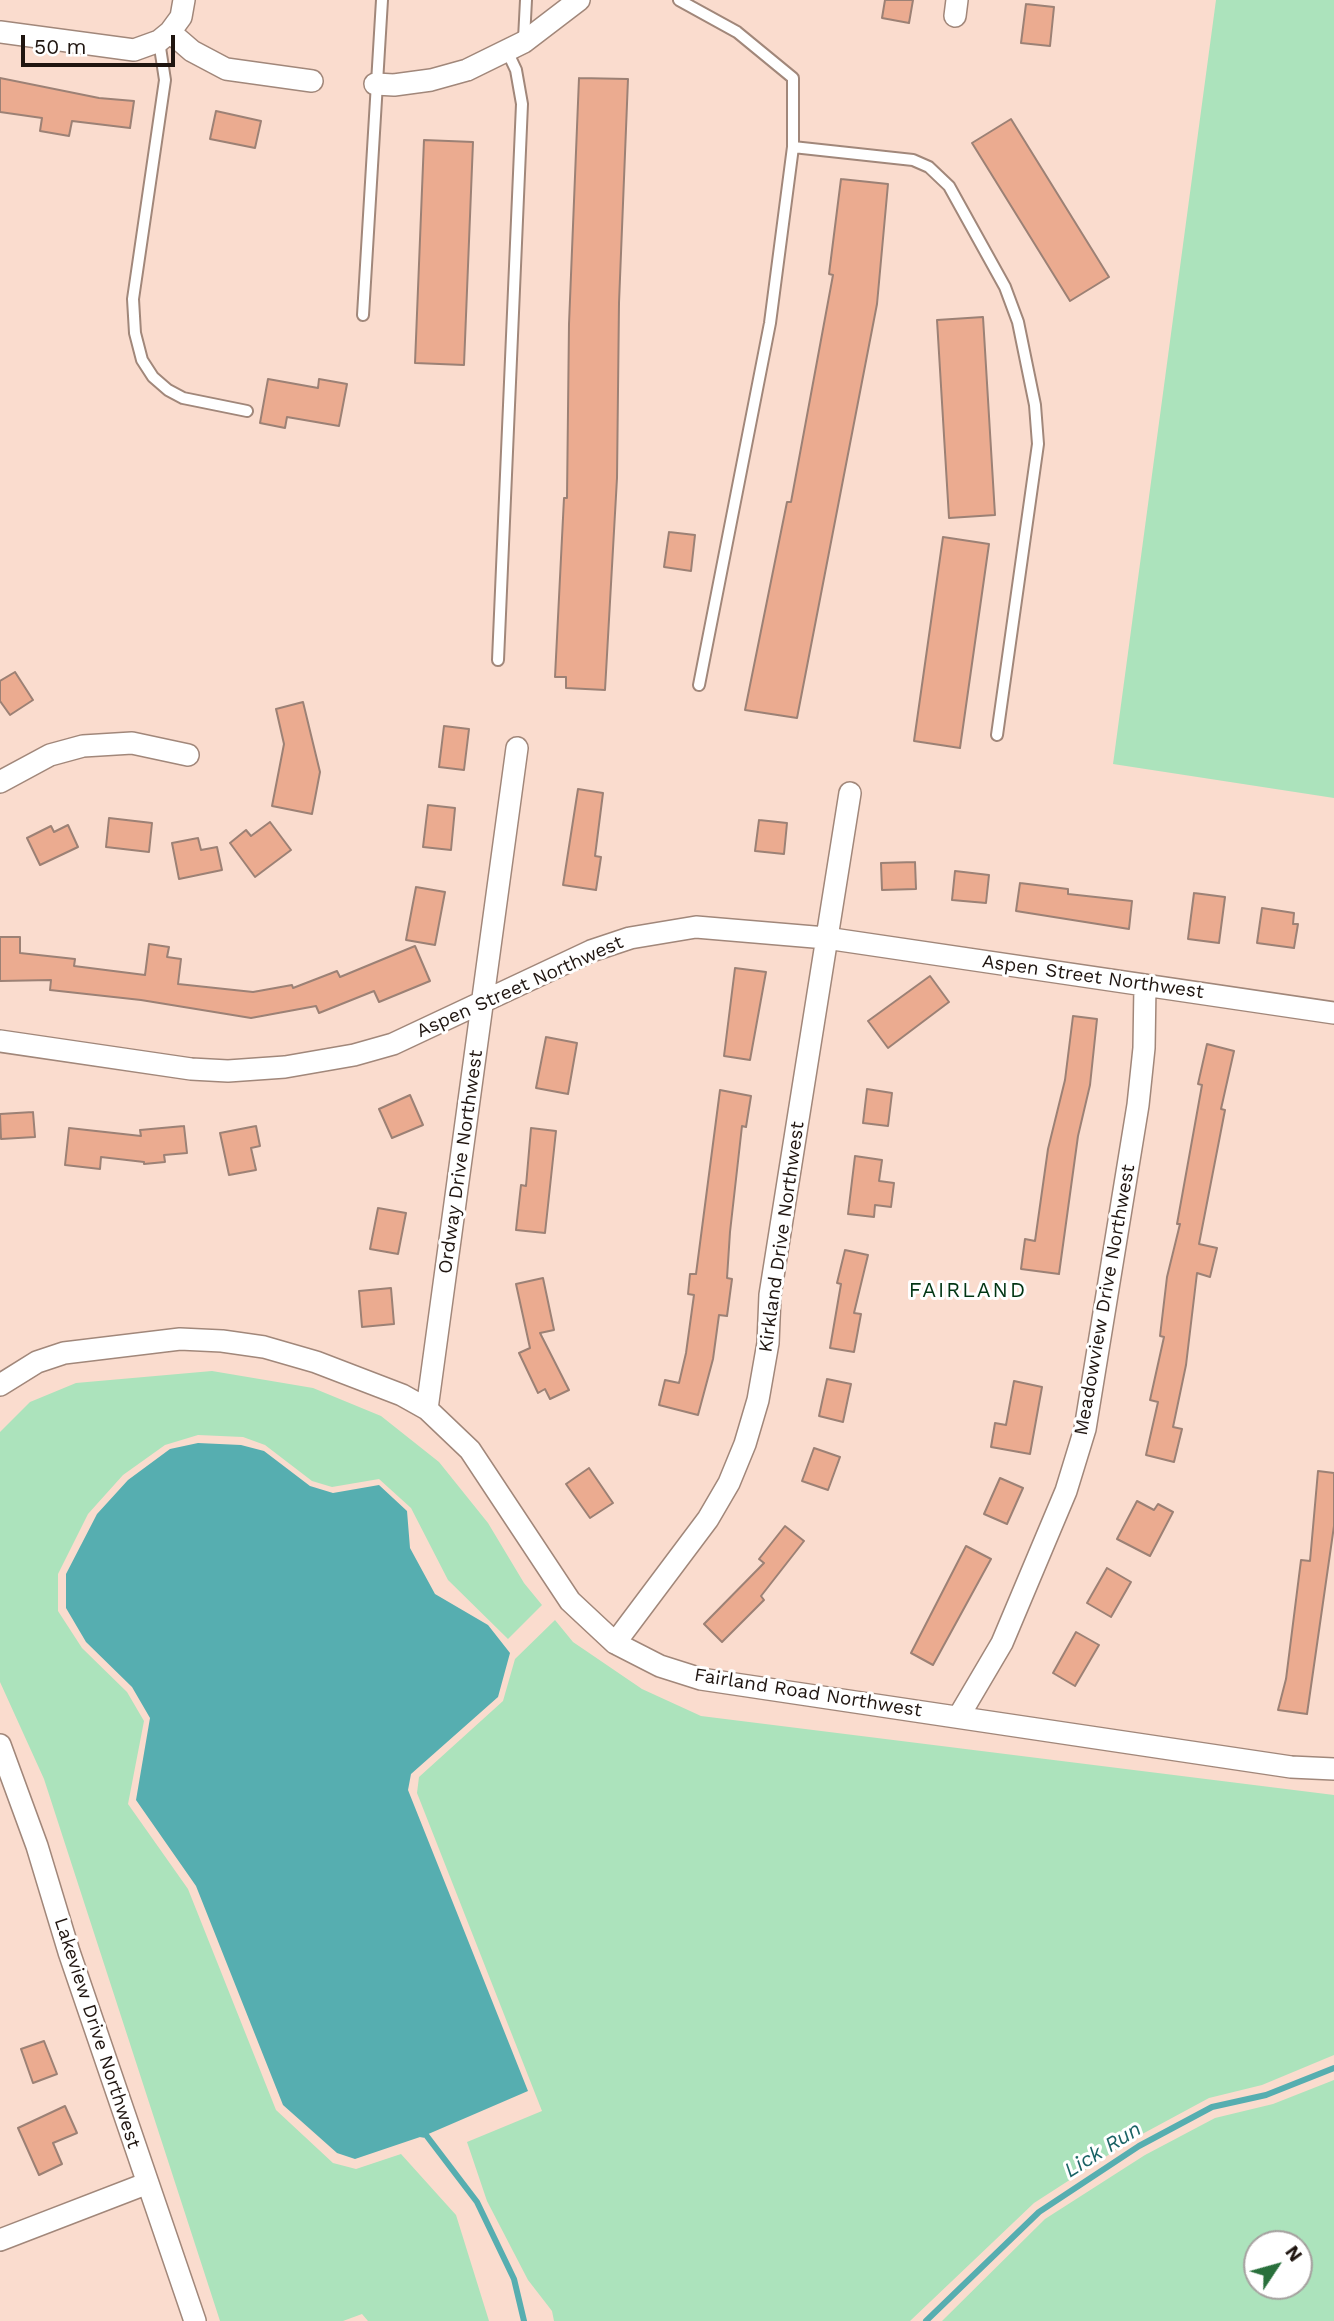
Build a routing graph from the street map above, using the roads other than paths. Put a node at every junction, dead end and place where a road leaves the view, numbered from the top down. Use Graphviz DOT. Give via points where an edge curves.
graph roads {
  1 [pos="184,0"];
  2 [pos="382,0"];
  3 [pos="526,0"];
  4 [pos="579,0"];
  5 [pos="679,0"];
  6 [pos="0,32"];
  7 [pos="165,37"];
  8 [pos="516,47"];
  9 [pos="312,81"];
  10 [pos="375,84"];
  11 [pos="793,147"];
  12 [pos="363,316"];
  13 [pos="247,411"];
  14 [pos="498,660"];
  15 [pos="699,685"];
  16 [pos="997,735"];
  17 [pos="517,748"];
  18 [pos="188,755"];
  19 [pos="0,782"];
  20 [pos="850,793"];
  21 [pos="826,938"];
  22 [pos="1145,985"];
  23 [pos="484,1001"];
  24 [pos="1334,1013"];
  25 [pos="0,1041"];
  26 [pos="0,1385"];
  27 [pos="427,1409"];
  28 [pos="615,1643"];
  29 [pos="959,1716"];
  30 [pos="0,1745"];
  31 [pos="1334,1769"];
  32 [pos="148,2183"];
  33 [pos="0,2240"];
  34 [pos="195,2321"];
  1 -- 7 [label="street" via="181,17"];
  2 -- 10 [label="lane"];
  3 -- 8 [label="lane"];
  4 -- 8 [label="street"];
  5 -- 11 [label="lane" via="737,32 793,78"];
  6 -- 7 [label="street" via="120,50 134,50"];
  7 -- 9 [label="street" via="226,69"];
  7 -- 13 [label="lane" via="165,80 133,299 135,333 142,360 168,390 183,398"];
  8 -- 10 [label="street" via="467,70 431,80"];
  8 -- 14 [label="lane" via="522,104"];
  10 -- 12 [label="lane"];
  11 -- 15 [label="lane" via="770,323"];
  11 -- 16 [label="lane" via="914,160 929,167 948,186 1004,287 1018,322 1035,404 1037,456"];
  17 -- 23 [label="street, Ordway Drive Northwest"];
  18 -- 19 [label="street" via="132,743 83,746 50,755"];
  20 -- 21 [label="street, Kirkland Drive Northwest"];
  21 -- 22 [label="street, Aspen Street Northwest"];
  21 -- 23 [label="street, Aspen Street Northwest" via="696,927 663,931 591,951"];
  21 -- 28 [label="street, Kirkland Drive Northwest" via="770,1295 768,1343 745,1444 708,1519"];
  22 -- 24 [label="street, Aspen Street Northwest"];
  22 -- 29 [label="street, Meadowview Drive Northwest" via="1138,1105 1085,1429 1066,1491 1002,1643"];
  23 -- 25 [label="street, Aspen Street Northwest" via="393,1044 285,1067 191,1069"];
  23 -- 27 [label="street, Ordway Drive Northwest"];
  26 -- 27 [label="street, Fairland Road Northwest" via="37,1362 64,1353 155,1341 222,1340 316,1363"];
  27 -- 28 [label="street, Fairland Road Northwest" via="470,1450 570,1601"];
  28 -- 29 [label="street, Fairland Road Northwest" via="660,1666 701,1679"];
  29 -- 31 [label="street, Fairland Road Northwest" via="1291,1767"];
  30 -- 32 [label="street, Lakeview Drive Northwest"];
  32 -- 33 [label="street"];
  32 -- 34 [label="street, Lakeview Drive Northwest"];
}
